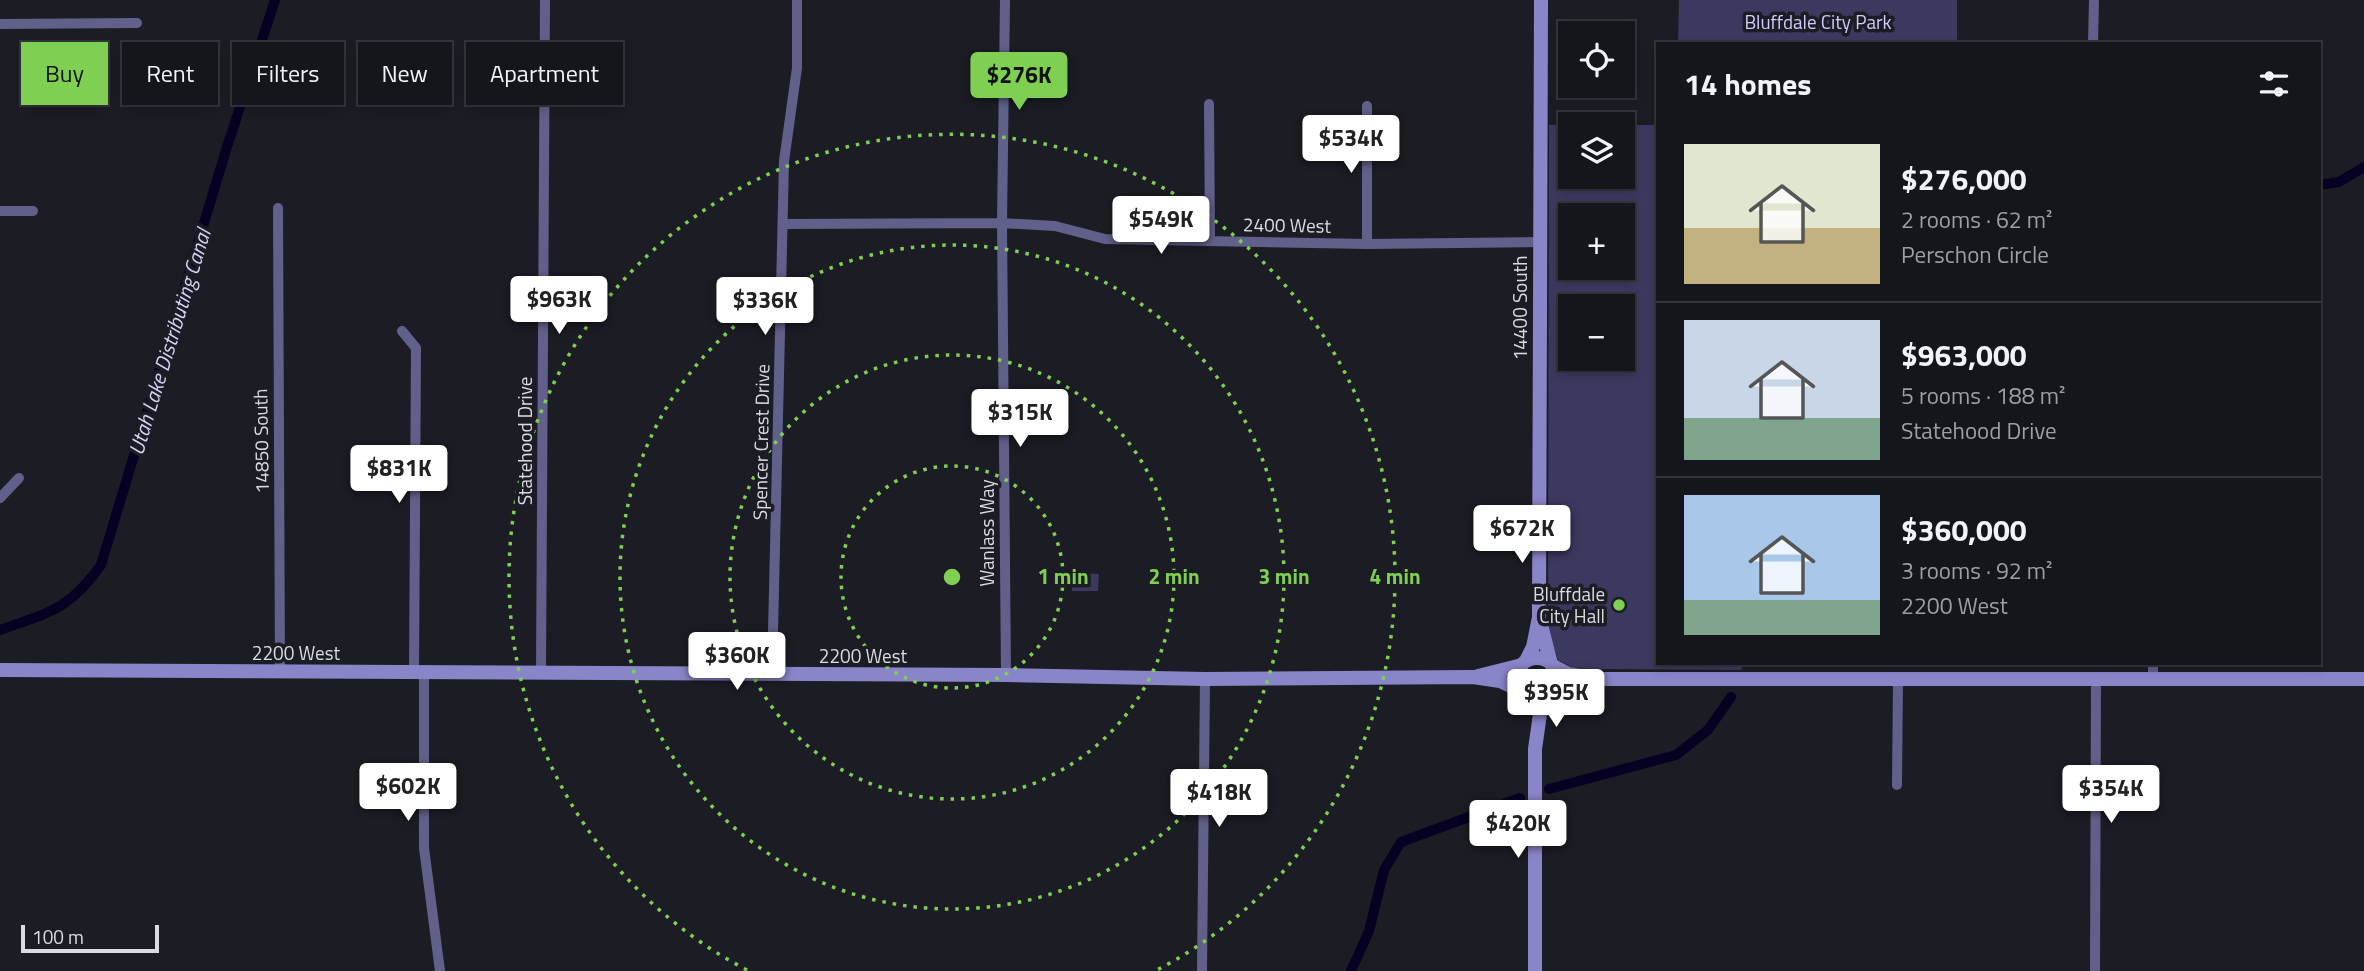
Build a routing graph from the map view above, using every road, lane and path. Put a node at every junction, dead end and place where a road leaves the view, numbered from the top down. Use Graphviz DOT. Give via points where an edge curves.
graph roads {
  1 [pos="545,0"];
  2 [pos="797,0"];
  3 [pos="1005,0"];
  4 [pos="1541,0"];
  5 [pos="2094,0"];
  6 [pos="137,23"];
  7 [pos="0,24"];
  8 [pos="2093,42"];
  9 [pos="1209,104"];
  10 [pos="1367,106"];
  11 [pos="278,208"];
  12 [pos="0,211"];
  13 [pos="33,211"];
  14 [pos="1002,223"];
  15 [pos="784,224"];
  16 [pos="1210,241"];
  17 [pos="1540,242"];
  18 [pos="1367,244"];
  19 [pos="402,331"];
  20 [pos="19,478"];
  21 [pos="0,498"];
  22 [pos="1539,617"];
  23 [pos="1524,663"];
  24 [pos="1552,665"];
  25 [pos="2153,665"];
  26 [pos="0,670"];
  27 [pos="419,672"];
  28 [pos="541,672"];
  29 [pos="280,673"];
  30 [pos="772,675"];
  31 [pos="1006,675"];
  32 [pos="1474,677"];
  33 [pos="1898,678"];
  34 [pos="1205,679"];
  35 [pos="1595,679"];
  36 [pos="2096,679"];
  37 [pos="2153,679"];
  38 [pos="2364,679"];
  39 [pos="1521,692"];
  40 [pos="1551,694"];
  41 [pos="1535,749"];
  42 [pos="1897,785"];
  43 [pos="439,971"];
  44 [pos="1202,971"];
  45 [pos="1535,971"];
  46 [pos="2095,971"];
  1 -- 28 [label="street, Statehood Drive"];
  2 -- 15 [label="street, Spencer Crest Drive" via="797,68 784,161"];
  3 -- 14 [label="street, Wanlass Way"];
  4 -- 17 [label="street, 14400 South"];
  5 -- 8 [label="street"];
  6 -- 7 [label="street"];
  9 -- 16 [label="street"];
  10 -- 18 [label="street"];
  11 -- 29 [label="street, 14850 South"];
  12 -- 13 [label="street"];
  14 -- 15 [label="street, 2400 West"];
  14 -- 16 [label="street, 2400 West" via="1055,226 1105,239"];
  14 -- 31 [label="street, Wanlass Way"];
  15 -- 30 [label="street, Spencer Crest Drive"];
  16 -- 18 [label="street, 2400 West"];
  17 -- 18 [label="street, 2400 West"];
  17 -- 22 [label="street, 14400 South"];
  19 -- 27 [label="street" via="416,348"];
  20 -- 21 [label="street"];
  22 -- 23 [label="street, 14400 South" via="1533,647"];
  22 -- 24 [label="street, 14400 South"];
  23 -- 24 [label="street" via="1538,658"];
  23 -- 32 [label="street, 2200 West"];
  23 -- 39 [label="street" via="1516,677"];
  24 -- 35 [label="street" via="1568,674"];
  24 -- 40 [label="street" via="1558,678"];
  25 -- 37 [label="street"];
  26 -- 29 [label="street, 2200 West"];
  27 -- 28 [label="street, 2200 West"];
  27 -- 29 [label="street, 2200 West"];
  27 -- 43 [label="street" via="424,848"];
  28 -- 30 [label="street, 2200 West"];
  30 -- 31 [label="street, 2200 West"];
  31 -- 34 [label="street, 2200 West"];
  32 -- 34 [label="street, 2200 West"];
  32 -- 39 [label="street, 2200 West" via="1500,681"];
  33 -- 35 [label="street"];
  33 -- 36 [label="street"];
  33 -- 42 [label="street"];
  34 -- 44 [label="street"];
  35 -- 40 [label="street"];
  36 -- 37 [label="street"];
  36 -- 46 [label="street"];
  37 -- 38 [label="street"];
  39 -- 40 [label="street" via="1536,700"];
  39 -- 41 [label="street"];
  40 -- 41 [label="street" via="1540,714"];
  41 -- 45 [label="street"];
}
